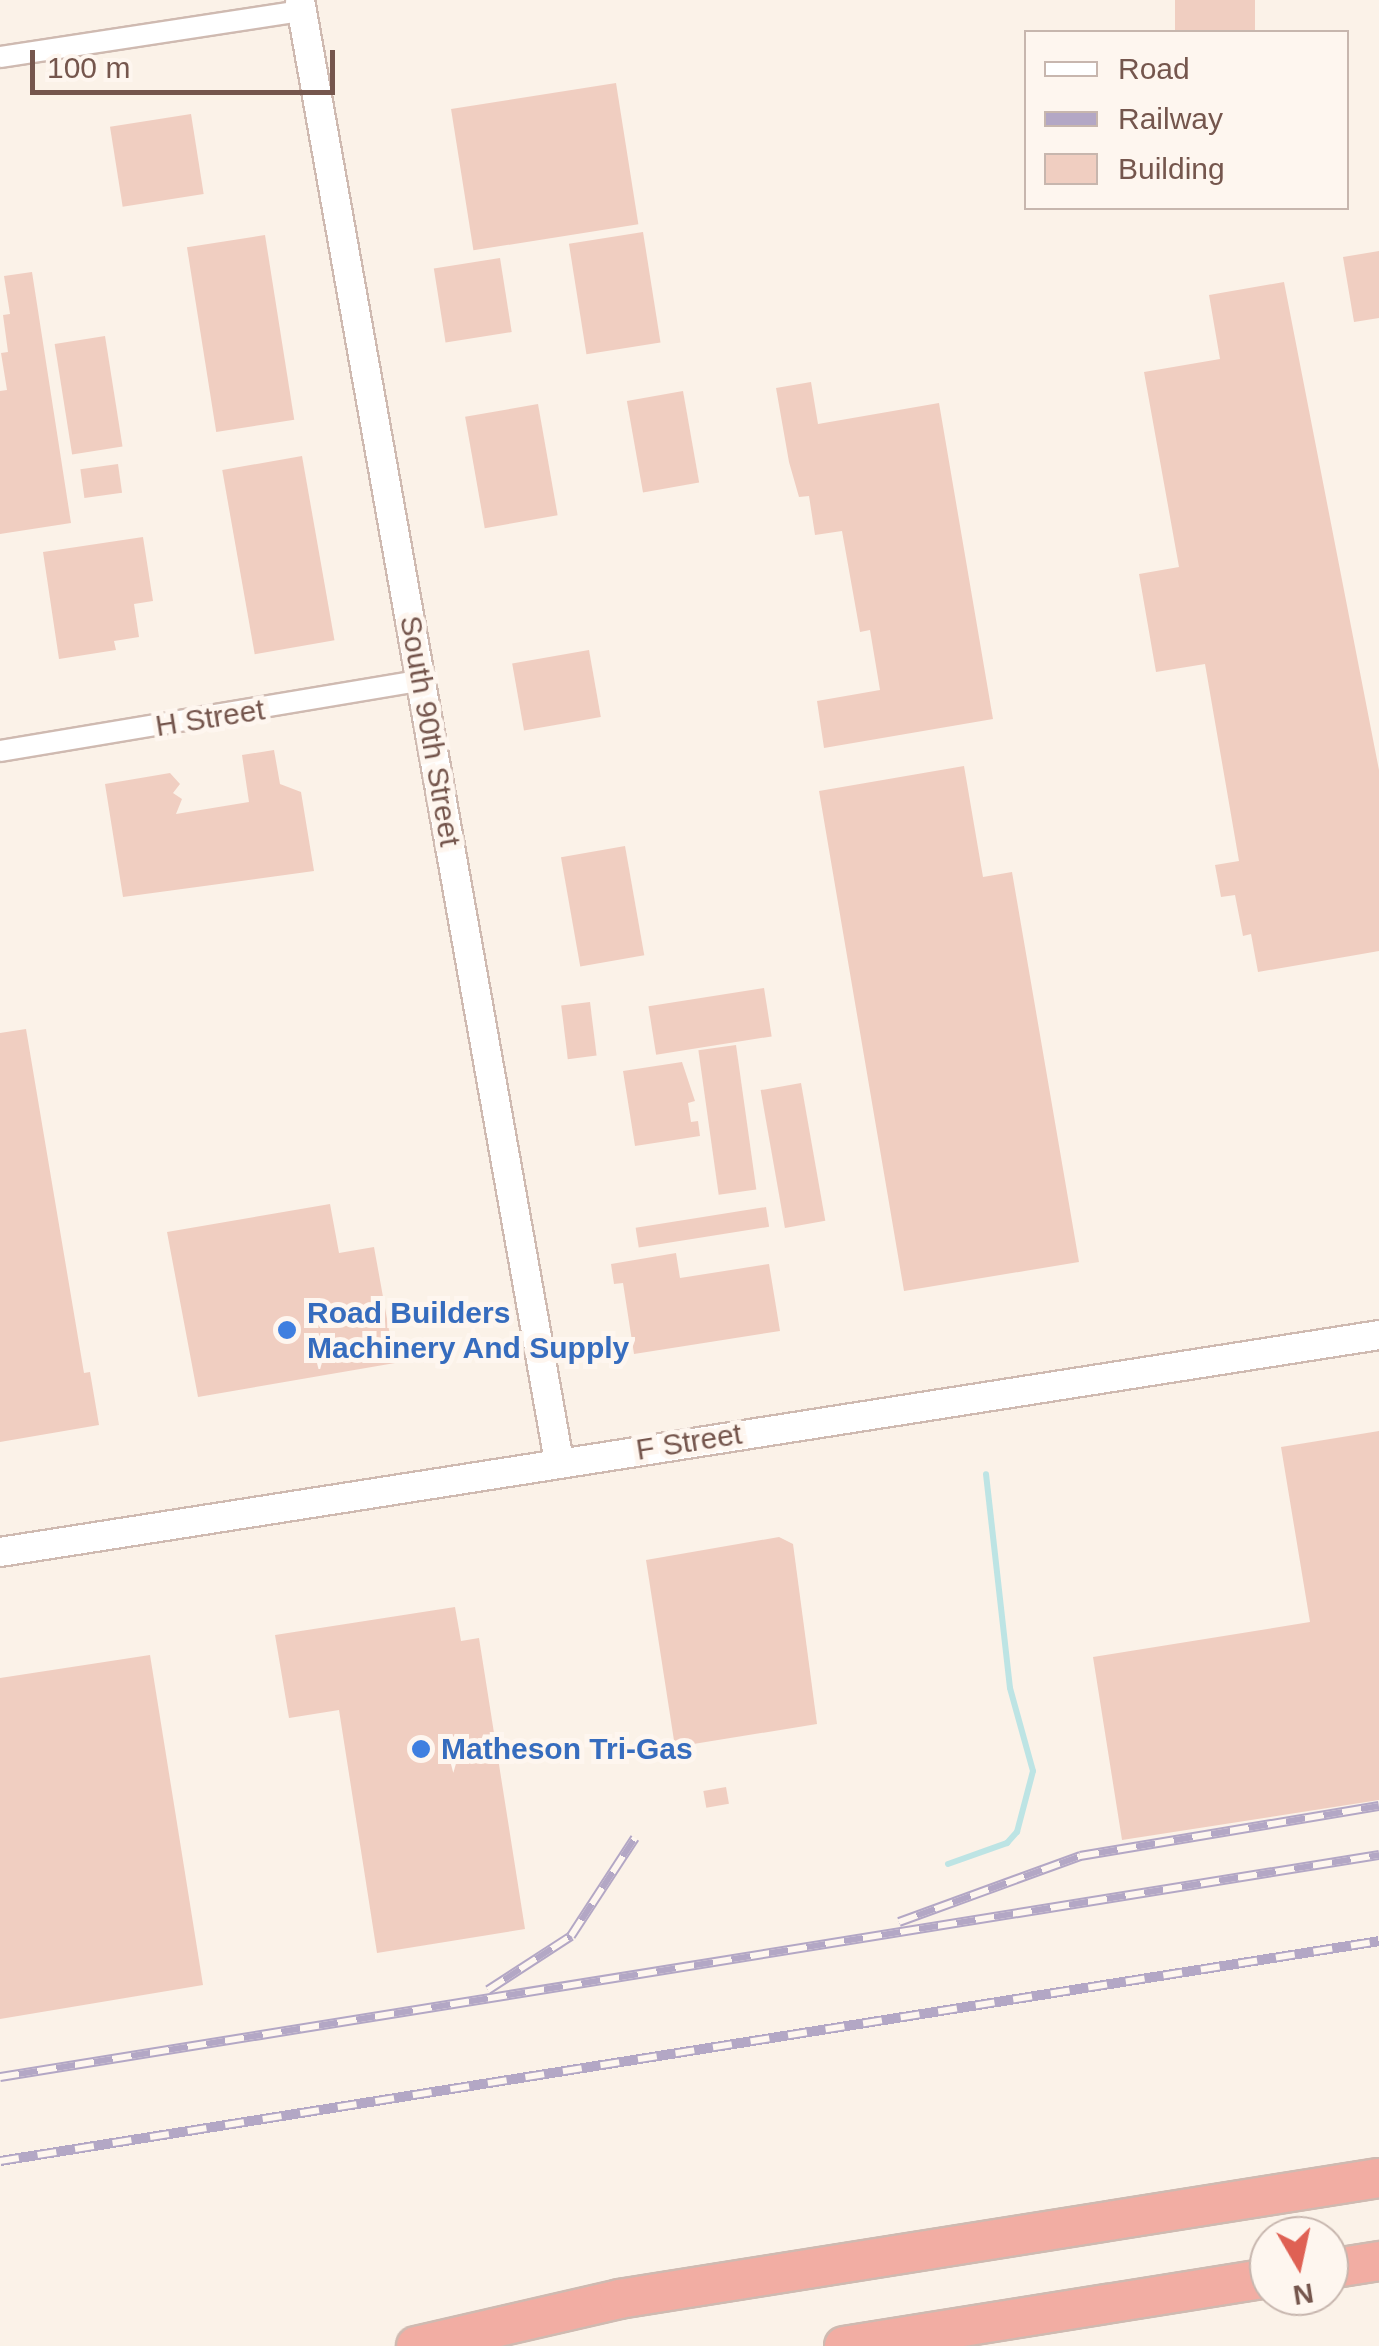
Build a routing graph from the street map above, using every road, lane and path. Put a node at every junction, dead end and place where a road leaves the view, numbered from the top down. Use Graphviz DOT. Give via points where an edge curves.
graph roads {
  1 [pos="301,6"];
  2 [pos="0,56"];
  3 [pos="420,682"];
  4 [pos="0,751"];
  5 [pos="1379,1335"];
  6 [pos="559,1462"];
  7 [pos="0,1552"];
  8 [pos="1379,2178"];
  9 [pos="1379,2261"];
  10 [pos="1349,2266"];
  11 [pos="1249,2281"];
  12 [pos="416,2346"];
  13 [pos="844,2346"];
  1 -- 2 [label="street"];
  1 -- 3 [label="street, South 90th Street"];
  3 -- 4 [label="street, H Street"];
  3 -- 6 [label="street, South 90th Street"];
  5 -- 6 [label="street, F Street"];
  6 -- 7 [label="street, F Street"];
  8 -- 12 [label="highway" via="619,2300"];
  9 -- 10 [label="highway"];
  11 -- 13 [label="highway"];
}
